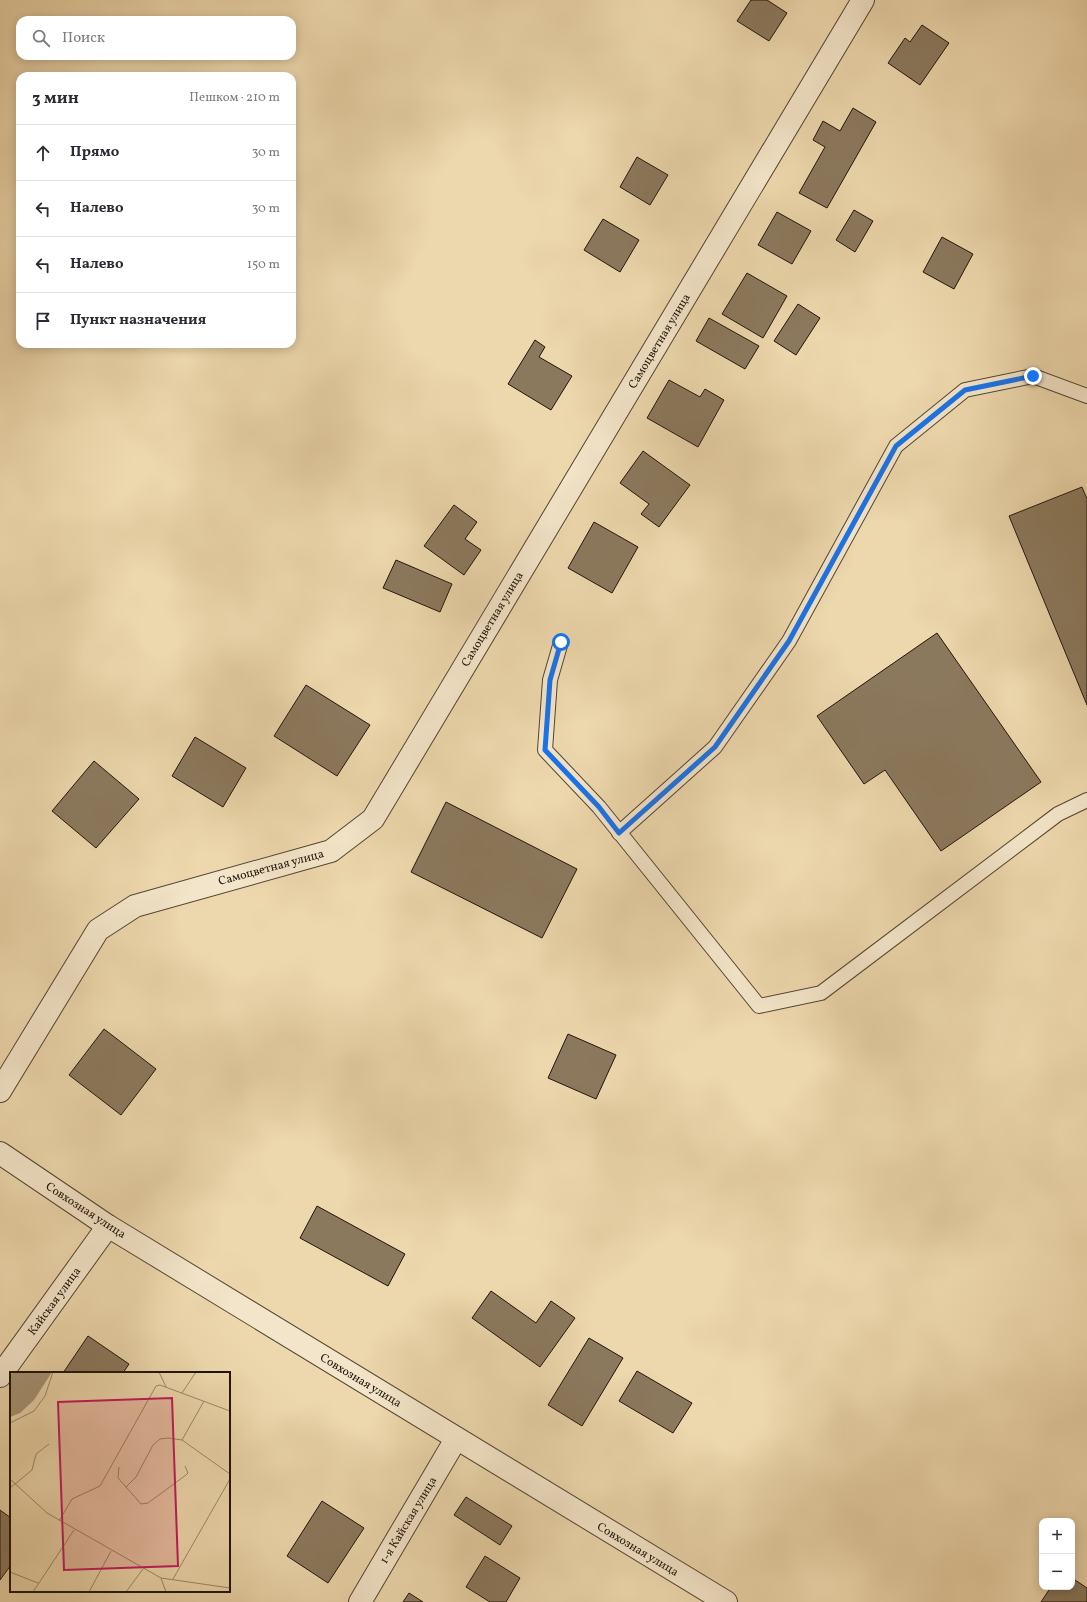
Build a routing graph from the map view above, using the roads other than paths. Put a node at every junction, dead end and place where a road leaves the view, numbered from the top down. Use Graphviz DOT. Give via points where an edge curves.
graph roads {
  1 [pos="863,0"];
  2 [pos="1087,396"];
  3 [pos="561,642"];
  4 [pos="1087,800"];
  5 [pos="619,833"];
  6 [pos="0,1091"];
  7 [pos="0,1153"];
  8 [pos="108,1226"];
  9 [pos="0,1376"];
  10 [pos="456,1439"];
  11 [pos="360,1602"];
  12 [pos="726,1602"];
  1 -- 6 [label="street, Самоцветная улица" via="373,819 331,851 135,906 98,930"];
  2 -- 5 [label="lane" via="1033,376 965,390 896,446 789,641 715,747"];
  3 -- 5 [label="lane" via="550,680 545,750 599,807"];
  4 -- 5 [label="lane" via="1058,814 821,993 759,1006"];
  7 -- 8 [label="street, Совхозная улица"];
  8 -- 9 [label="street, Кайская улица"];
  8 -- 10 [label="street, Совхозная улица"];
  10 -- 11 [label="street, 1-я Кайская улица"];
  10 -- 12 [label="street, Совхозная улица"];
}
